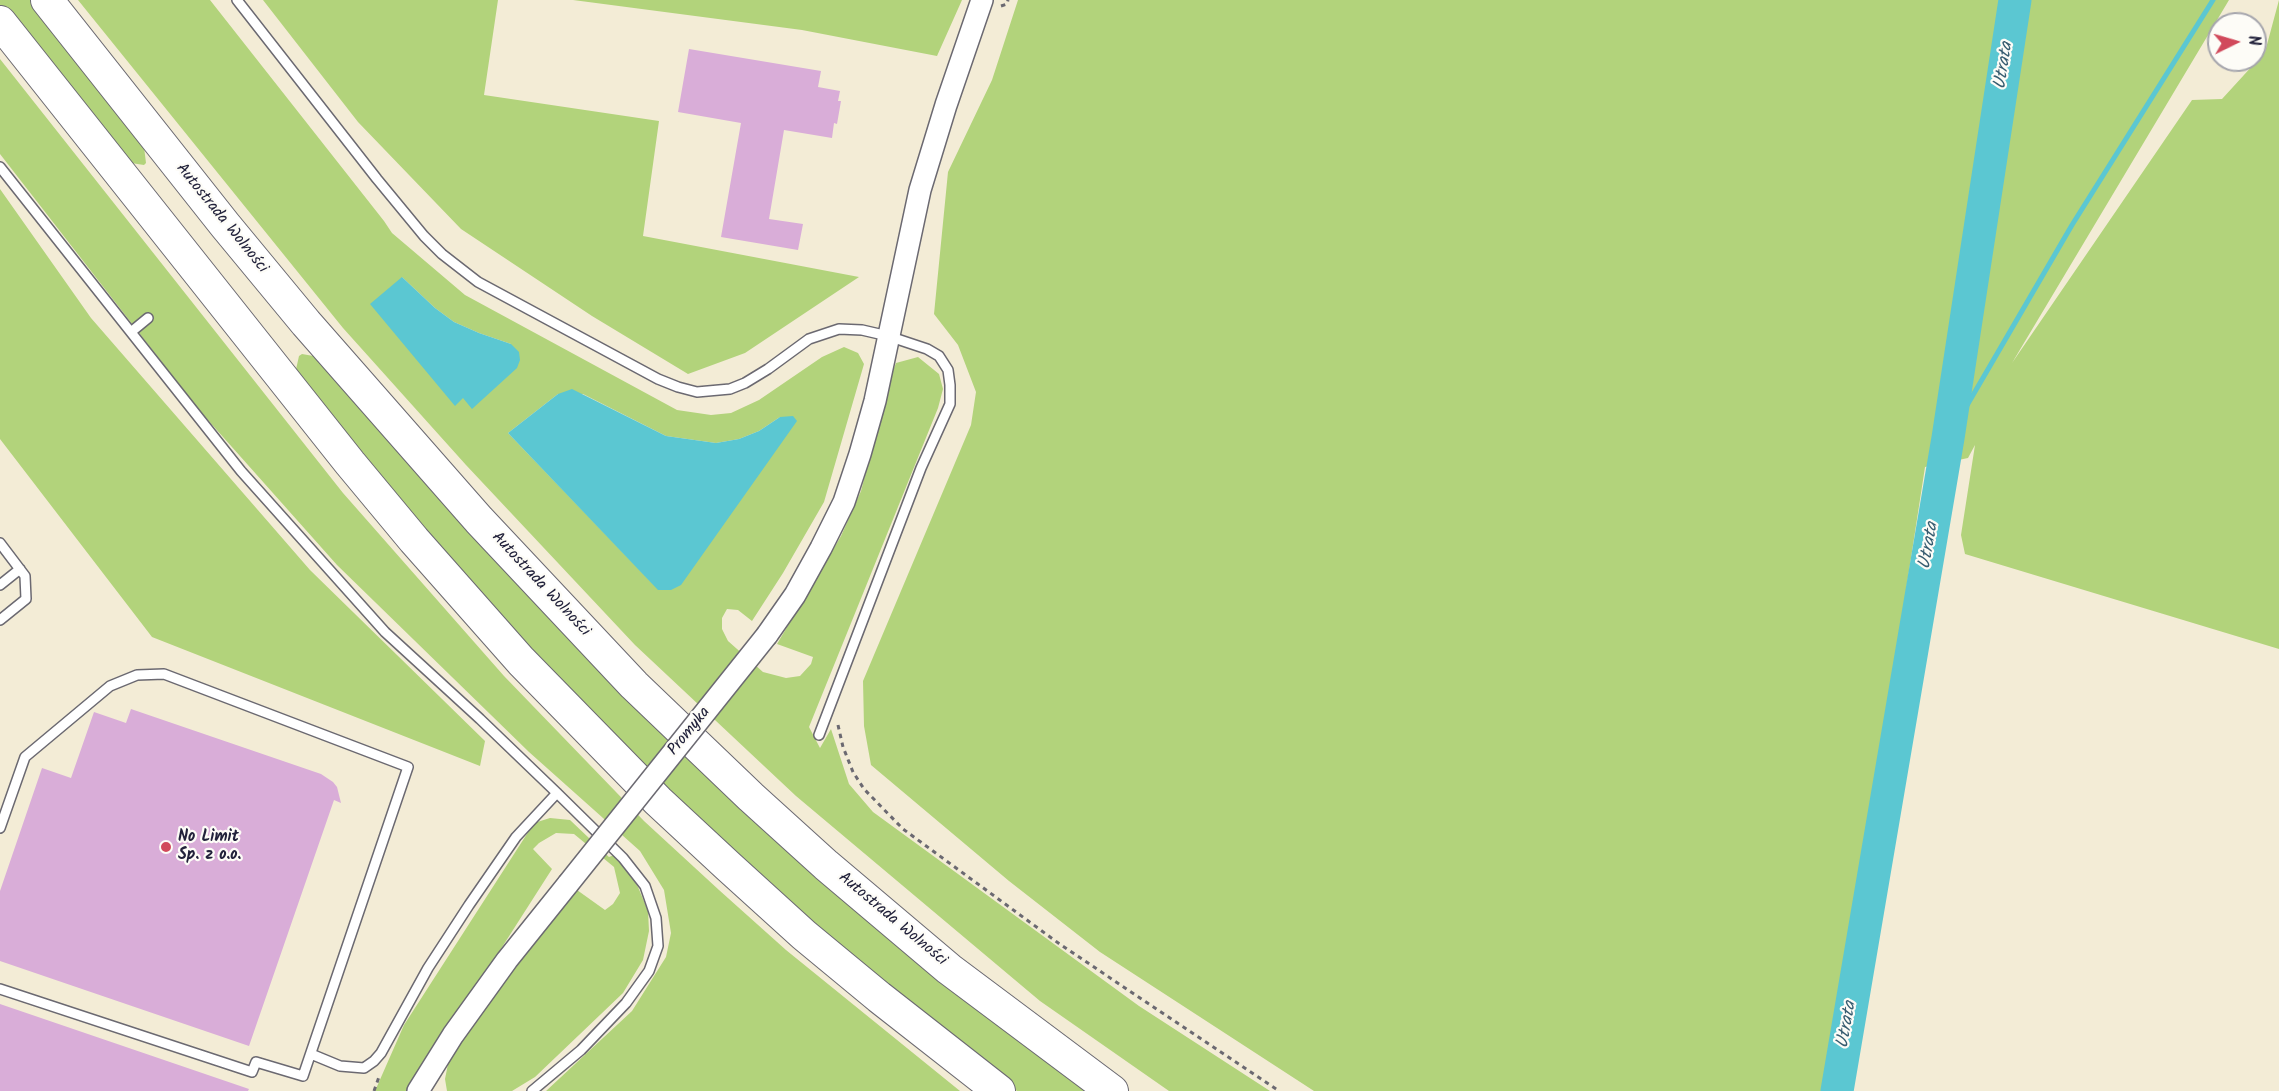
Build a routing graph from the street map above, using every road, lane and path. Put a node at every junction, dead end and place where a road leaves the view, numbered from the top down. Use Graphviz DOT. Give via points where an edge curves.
graph roads {
  1 [pos="47,0"];
  2 [pos="237,0"];
  3 [pos="982,0"];
  4 [pos="0,22"];
  5 [pos="0,167"];
  6 [pos="148,318"];
  7 [pos="131,332"];
  8 [pos="888,336"];
  9 [pos="0,543"];
  10 [pos="20,569"];
  11 [pos="0,585"];
  12 [pos="0,620"];
  13 [pos="832,706"];
  14 [pos="819,735"];
  15 [pos="557,793"];
  16 [pos="0,828"];
  17 [pos="0,989"];
  18 [pos="311,1054"];
  19 [pos="418,1091"];
  20 [pos="532,1091"];
  21 [pos="999,1091"];
  22 [pos="1112,1091"];
  23 [pos="1280,1091"];
  1 -- 22 [label="highway, Autostrada Wolności" via="306,323 479,520 634,685 751,797 949,969"];
  2 -- 8 [label="lane" via="377,179 442,254 478,282 658,379 698,392 730,389 820,334 848,329"];
  3 -- 8 [label="street, Promyka" via="920,190"];
  4 -- 21 [label="highway" via="343,454 521,661 658,801 728,866 871,990"];
  5 -- 7 [label="lane"];
  6 -- 7 [label="lane"];
  7 -- 15 [label="lane" via="241,471 385,632"];
  8 -- 13 [label="lane" via="939,356 948,370 950,404 921,468"];
  8 -- 19 [label="street, Promyka, bridge" via="875,401 844,502 795,595 507,960"];
  9 -- 10 [label="lane"];
  10 -- 11 [label="lane"];
  10 -- 12 [label="lane" via="25,576 26,599"];
  13 -- 14 [label="lane"];
  13 -- 23 [label="path" via="854,772 864,789 903,829 1061,945"];
  15 -- 18 [label="lane" via="516,837 469,905 374,1061 364,1068 340,1066"];
  15 -- 20 [label="lane" via="623,858 645,886 656,918 658,946 649,971 626,1003 581,1050"];
  16 -- 18 [label="lane" via="25,757 110,686 137,675 164,674 408,767"];
  17 -- 18 [label="lane" via="252,1072 256,1062 303,1076"];
}
